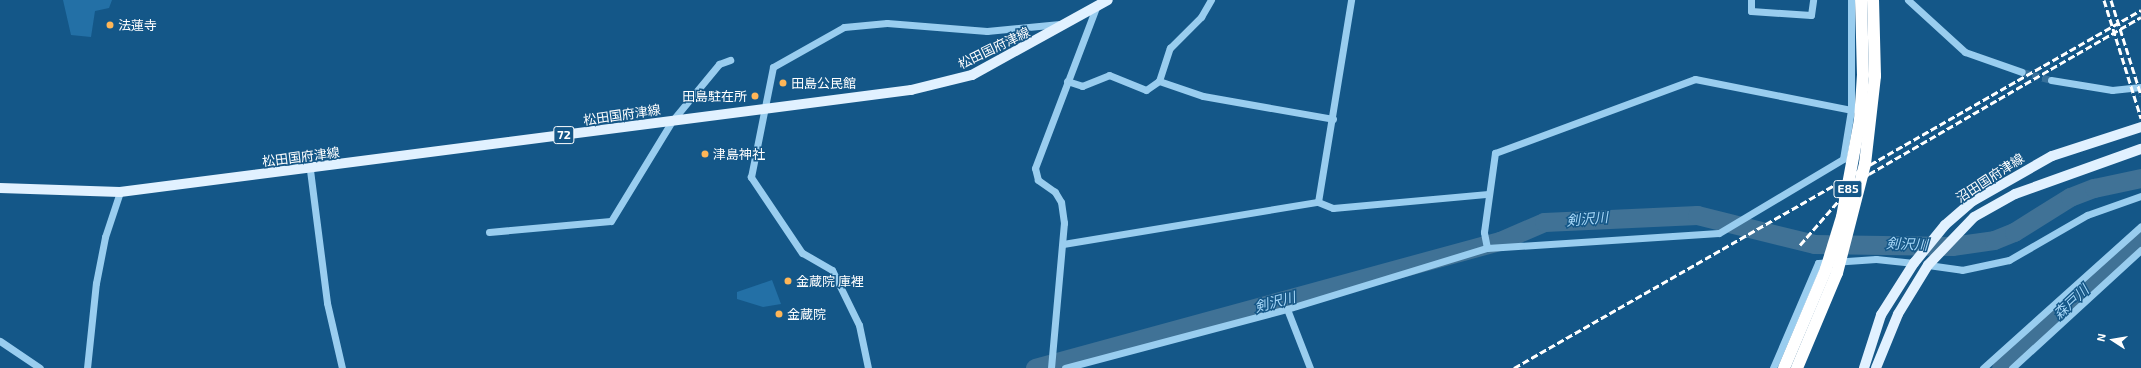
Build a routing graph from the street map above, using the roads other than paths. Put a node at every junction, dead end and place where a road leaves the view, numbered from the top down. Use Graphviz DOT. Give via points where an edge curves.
graph roads {
  1 [pos="1108,0"];
  2 [pos="1211,0"];
  3 [pos="1351,0"];
  4 [pos="1751,0"];
  5 [pos="1813,0"];
  6 [pos="1851,0"];
  7 [pos="1861,0"];
  8 [pos="1873,0"];
  9 [pos="1908,0"];
  10 [pos="1096,7"];
  11 [pos="1069,24"];
  12 [pos="730,60"];
  13 [pos="2022,72"];
  14 [pos="2051,80"];
  15 [pos="1066,81"];
  16 [pos="1159,81"];
  17 [pos="2141,87"];
  18 [pos="766,109"];
  19 [pos="1851,110"];
  20 [pos="1332,119"];
  21 [pos="672,121"];
  22 [pos="2141,127"];
  23 [pos="2141,149"];
  24 [pos="310,170"];
  25 [pos="0,188"];
  26 [pos="120,192"];
  27 [pos="1488,194"];
  28 [pos="2141,196"];
  29 [pos="1318,202"];
  30 [pos="2141,226"];
  31 [pos="489,232"];
  32 [pos="1063,244"];
  33 [pos="1487,247"];
  34 [pos="2141,250"];
  35 [pos="1914,263"];
  36 [pos="1928,265"];
  37 [pos="1287,309"];
  38 [pos="0,341"];
  39 [pos="40,368"];
  40 [pos="87,368"];
  41 [pos="342,368"];
  42 [pos="868,368"];
  43 [pos="1051,368"];
  44 [pos="1065,368"];
  45 [pos="1310,368"];
  46 [pos="1773,368"];
  47 [pos="1784,368"];
  48 [pos="1797,368"];
  49 [pos="1864,368"];
  50 [pos="1876,368"];
  51 [pos="1983,368"];
  52 [pos="2012,368"];
  1 -- 10 [label="main road, 松田国府津線 / 72"];
  2 -- 16 [label="street" via="1201,17 1170,48"];
  3 -- 20 [label="street"];
  4 -- 5 [label="street" via="1751,11 1811,15"];
  6 -- 19 [label="street"];
  7 -- 47 [label="highway, E85, bridge" via="1863,75 1860,120 1844,209 1826,269"];
  8 -- 48 [label="highway, E85, bridge" via="1875,76 1865,164 1836,273"];
  9 -- 13 [label="street" via="1965,52"];
  10 -- 11 [label="main road, 松田国府津線 / 72"];
  10 -- 15 [label="street"];
  11 -- 18 [label="main road, 松田国府津線 / 72" via="972,75 940,85"];
  11 -- 18 [label="street" via="987,31 887,23 844,27 773,67"];
  12 -- 21 [label="street" via="719,64"];
  14 -- 17 [label="street" via="2112,90"];
  15 -- 16 [label="street" via="1082,86 1109,75 1146,90"];
  15 -- 32 [label="street" via="1035,168 1038,180 1055,192 1061,202"];
  16 -- 20 [label="street" via="1203,96"];
  18 -- 21 [label="main road, 松田国府津線 / 72"];
  18 -- 42 [label="street" via="751,177 802,253 832,270 859,325"];
  19 -- 27 [label="street" via="1695,79 1494,153"];
  19 -- 33 [label="street" via="1843,159 1719,233"];
  20 -- 29 [label="street"];
  21 -- 24 [label="main road, 松田国府津線 / 72"];
  21 -- 31 [label="street" via="611,221"];
  22 -- 35 [label="main road, 沼田国府津線" via="2052,156 2013,175 1954,218"];
  23 -- 36 [label="main road, 沼田国府津線" via="2015,194 1974,217"];
  24 -- 26 [label="main road, 松田国府津線 / 72"];
  24 -- 41 [label="street" via="327,304"];
  25 -- 26 [label="main road, 松田国府津線 / 72"];
  26 -- 40 [label="street" via="105,237 96,283"];
  27 -- 29 [label="street" via="1333,208"];
  27 -- 33 [label="street" via="1484,232"];
  28 -- 36 [label="street" via="2087,215 2009,260 1962,270"];
  29 -- 32 [label="street"];
  30 -- 51 [label="street"];
  32 -- 43 [label="street"];
  33 -- 37 [label="street"];
  34 -- 52 [label="street"];
  35 -- 46 [label="street" via="1876,259 1818,263"];
  35 -- 49 [label="main road, 沼田国府津線" via="1881,315"];
  36 -- 50 [label="main road, 沼田国府津線" via="1898,314"];
  37 -- 44 [label="street"];
  37 -- 45 [label="street"];
  38 -- 39 [label="street"];
}
